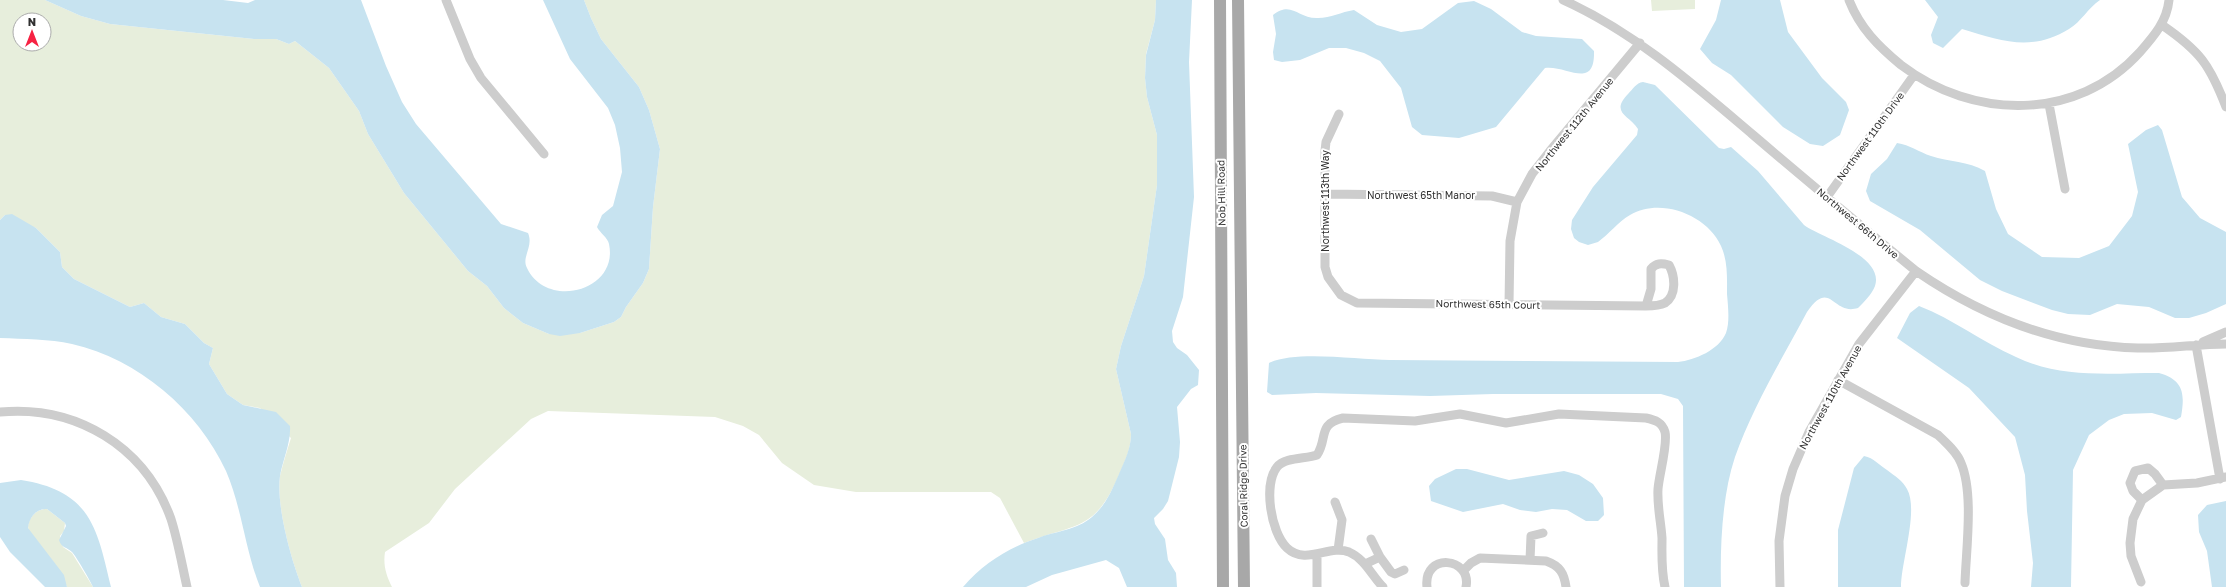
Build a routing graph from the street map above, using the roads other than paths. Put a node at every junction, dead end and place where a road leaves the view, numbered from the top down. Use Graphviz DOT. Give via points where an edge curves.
graph roads {
  1 [pos="446,0"];
  2 [pos="1220,0"];
  3 [pos="1238,0"];
  4 [pos="1563,0"];
  5 [pos="1849,0"];
  6 [pos="2169,0"];
  7 [pos="2162,25"];
  8 [pos="1640,43"];
  9 [pos="1914,75"];
  10 [pos="2049,104"];
  11 [pos="2226,107"];
  12 [pos="1339,114"];
  13 [pos="544,154"];
  14 [pos="2065,189"];
  15 [pos="1325,194"];
  16 [pos="1827,197"];
  17 [pos="1517,202"];
  18 [pos="1916,271"];
  19 [pos="1335,288"];
  20 [pos="1509,305"];
  21 [pos="1646,306"];
  22 [pos="2226,332"];
  23 [pos="2226,344"];
  24 [pos="2196,345"];
  25 [pos="1838,380"];
  26 [pos="1241,385"];
  27 [pos="1224,386"];
  28 [pos="0,412"];
  29 [pos="2223,478"];
  30 [pos="2163,485"];
  31 [pos="2142,500"];
  32 [pos="1335,502"];
  33 [pos="1543,533"];
  34 [pos="1371,539"];
  35 [pos="1338,550"];
  36 [pos="1317,555"];
  37 [pos="1380,557"];
  38 [pos="1530,560"];
  39 [pos="1365,564"];
  40 [pos="1404,570"];
  41 [pos="1463,571"];
  42 [pos="2141,582"];
  43 [pos="1966,583"];
  44 [pos="187,587"];
  45 [pos="1223,587"];
  46 [pos="1244,587"];
  47 [pos="1316,587"];
  48 [pos="1383,587"];
  49 [pos="1427,587"];
  50 [pos="1466,587"];
  51 [pos="1566,587"];
  52 [pos="1665,587"];
  53 [pos="1780,587"];
  1 -- 13 [label="street" via="470,59 481,78"];
  2 -- 27 [label="main road, Nob Hill Road"];
  3 -- 26 [label="main road, Nob Hill Road"];
  4 -- 8 [label="street, Northwest 66th Drive"];
  5 -- 9 [label="street" via="1864,30 1880,48"];
  6 -- 7 [label="street"];
  7 -- 10 [label="street" via="2132,61 2109,78 2081,93"];
  7 -- 11 [label="street" via="2203,58"];
  8 -- 16 [label="street, Northwest 66th Drive"];
  8 -- 17 [label="street, Northwest 112th Avenue" via="1532,174"];
  9 -- 10 [label="street" via="1944,91 1974,101 2000,105"];
  9 -- 16 [label="street, Northwest 110th Drive"];
  10 -- 14 [label="street"];
  12 -- 15 [label="street, Northwest 113th Way" via="1326,142"];
  15 -- 17 [label="street, Northwest 65th Manor" via="1492,196"];
  15 -- 19 [label="street, Northwest 113th Way" via="1325,267"];
  16 -- 18 [label="street, Northwest 66th Drive"];
  17 -- 20 [label="street, Northwest 112th Avenue" via="1510,241"];
  18 -- 24 [label="street, Northwest 66th Drive" via="1973,307 2002,320 2040,332 2102,346 2138,348"];
  18 -- 25 [label="street, Northwest 110th Avenue" via="1870,327"];
  19 -- 20 [label="street, Northwest 65th Court" via="1341,295 1357,303"];
  20 -- 21 [label="street, Northwest 65th Court"];
  21 -- 21 [label="street, Northwest 65th Court" via="1659,305 1671,296 1673,279 1669,265 1655,265 1651,269 1651,289"];
  22 -- 24 [label="street, Northwest 66th Drive"];
  23 -- 24 [label="street, Northwest 66th Drive"];
  24 -- 29 [label="street"];
  25 -- 43 [label="street" via="1938,435 1961,462 1967,491"];
  25 -- 53 [label="street, Northwest 110th Avenue" via="1809,432 1787,489 1779,541"];
  26 -- 46 [label="main road, Coral Ridge Drive"];
  27 -- 45 [label="main road, Coral Ridge Drive"];
  28 -- 44 [label="street" via="48,412 74,420 93,428 133,458 152,482 171,520"];
  29 -- 30 [label="street"];
  30 -- 31 [label="street"];
  30 -- 31 [label="street" via="2148,468 2134,471 2130,483 2133,491"];
  31 -- 42 [label="street" via="2133,519 2130,543 2131,556"];
  32 -- 35 [label="street" via="1342,520"];
  33 -- 38 [label="street" via="1530,536"];
  34 -- 37 [label="street"];
  35 -- 36 [label="street"];
  35 -- 39 [label="street" via="1350,553"];
  36 -- 47 [label="street"];
  36 -- 52 [label="street" via="1307,556 1287,548 1273,524 1270,508 1271,491 1277,467 1285,461 1318,455 1324,433 1334,420 1415,420 1460,414 1506,423 1559,414 1646,418 1662,424 1665,433 1658,488 1658,515 1662,537 1661,570"];
  37 -- 39 [label="street"];
  37 -- 40 [label="street" via="1391,572 1395,574"];
  38 -- 41 [label="street" via="1480,558 1470,563"];
  38 -- 51 [label="street" via="1546,560 1555,564 1562,570"];
  39 -- 48 [label="street"];
  41 -- 49 [label="street" via="1453,563 1441,563 1427,575"];
  41 -- 50 [label="street"];
}
